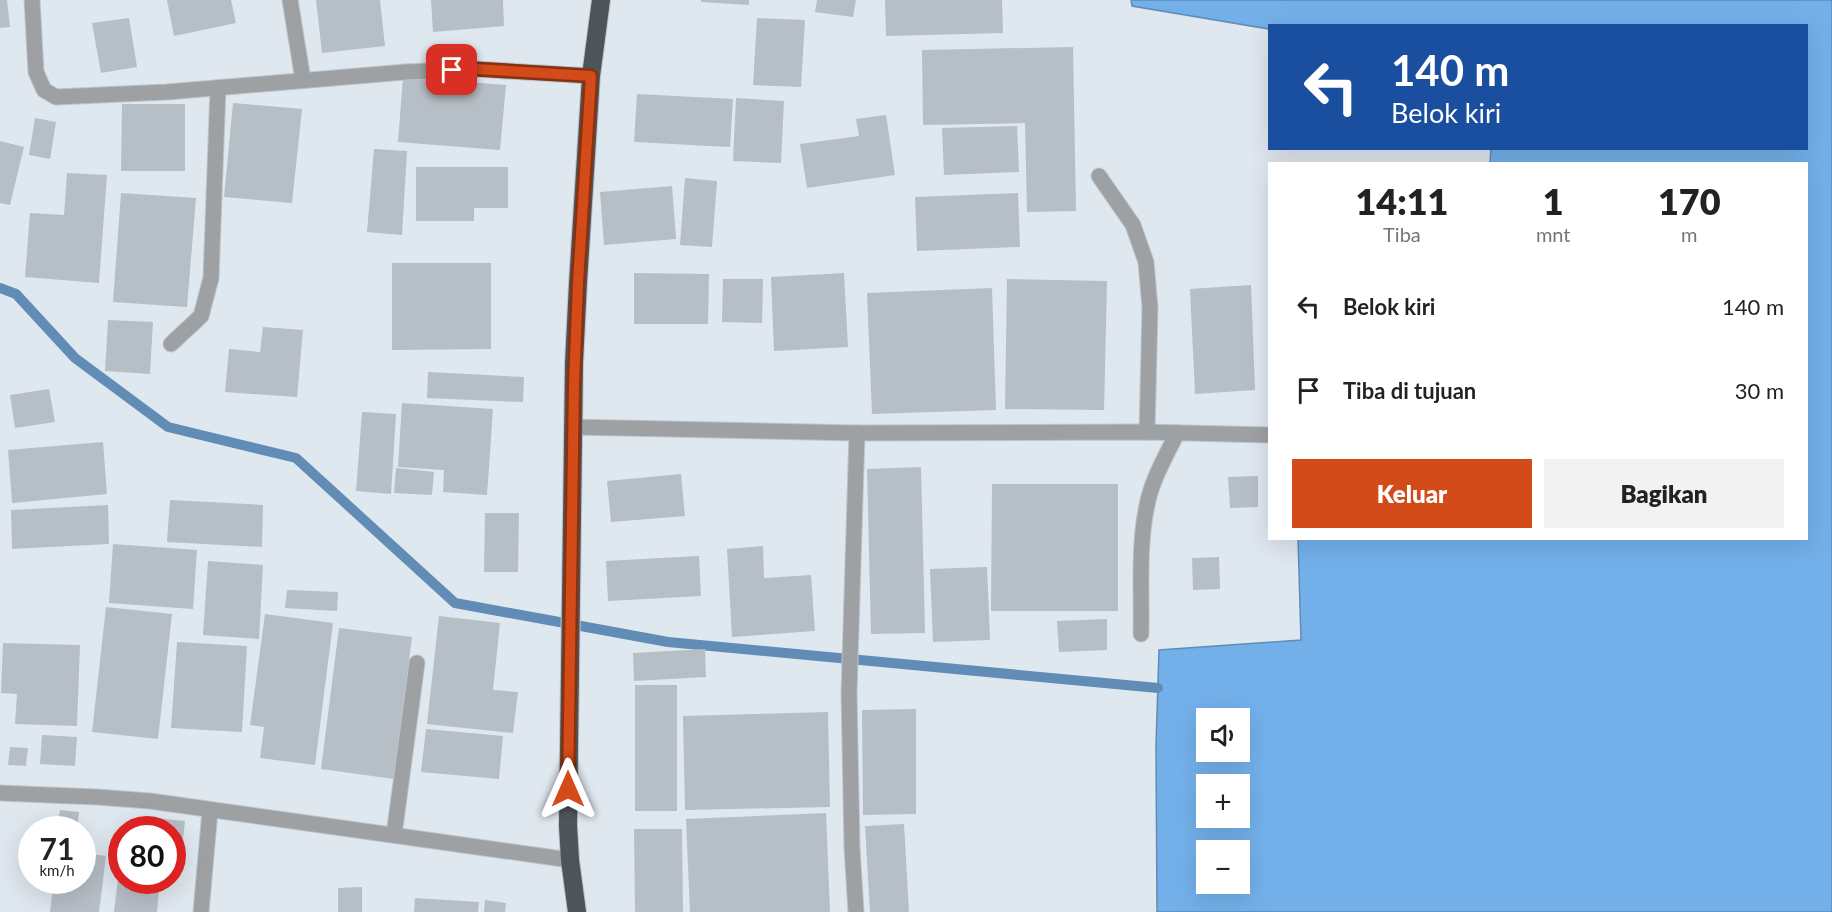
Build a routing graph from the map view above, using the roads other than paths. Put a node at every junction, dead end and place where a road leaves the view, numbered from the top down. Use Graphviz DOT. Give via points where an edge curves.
graph roads {
  1 [pos="32,0"];
  2 [pos="290,0"];
  3 [pos="601,0"];
  4 [pos="591,76"];
  5 [pos="303,80"];
  6 [pos="218,88"];
  7 [pos="1099,176"];
  8 [pos="171,344"];
  9 [pos="572,427"];
  10 [pos="1147,432"];
  11 [pos="857,433"];
  12 [pos="1177,433"];
  13 [pos="1268,435"];
  14 [pos="1141,634"];
  15 [pos="417,663"];
  16 [pos="0,793"];
  17 [pos="210,811"];
  18 [pos="394,835"];
  19 [pos="570,860"];
  20 [pos="201,912"];
  21 [pos="577,912"];
  22 [pos="856,912"];
  1 -- 6 [label="street" via="36,72 44,90 56,97"];
  2 -- 5 [label="street"];
  3 -- 4 [label="highway"];
  4 -- 5 [label="street" via="475,69"];
  4 -- 9 [label="highway"];
  5 -- 6 [label="street"];
  6 -- 8 [label="street" via="211,278 201,316"];
  7 -- 10 [label="street" via="1133,225 1146,262 1150,308"];
  9 -- 11 [label="street"];
  9 -- 19 [label="highway"];
  10 -- 11 [label="street"];
  10 -- 12 [label="street"];
  11 -- 22 [label="street" via="849,693"];
  12 -- 13 [label="street"];
  12 -- 14 [label="street" via="1147,504"];
  15 -- 18 [label="street"];
  16 -- 17 [label="street" via="150,801"];
  17 -- 18 [label="street"];
  17 -- 20 [label="street"];
  18 -- 19 [label="street"];
  19 -- 21 [label="highway"];
}
